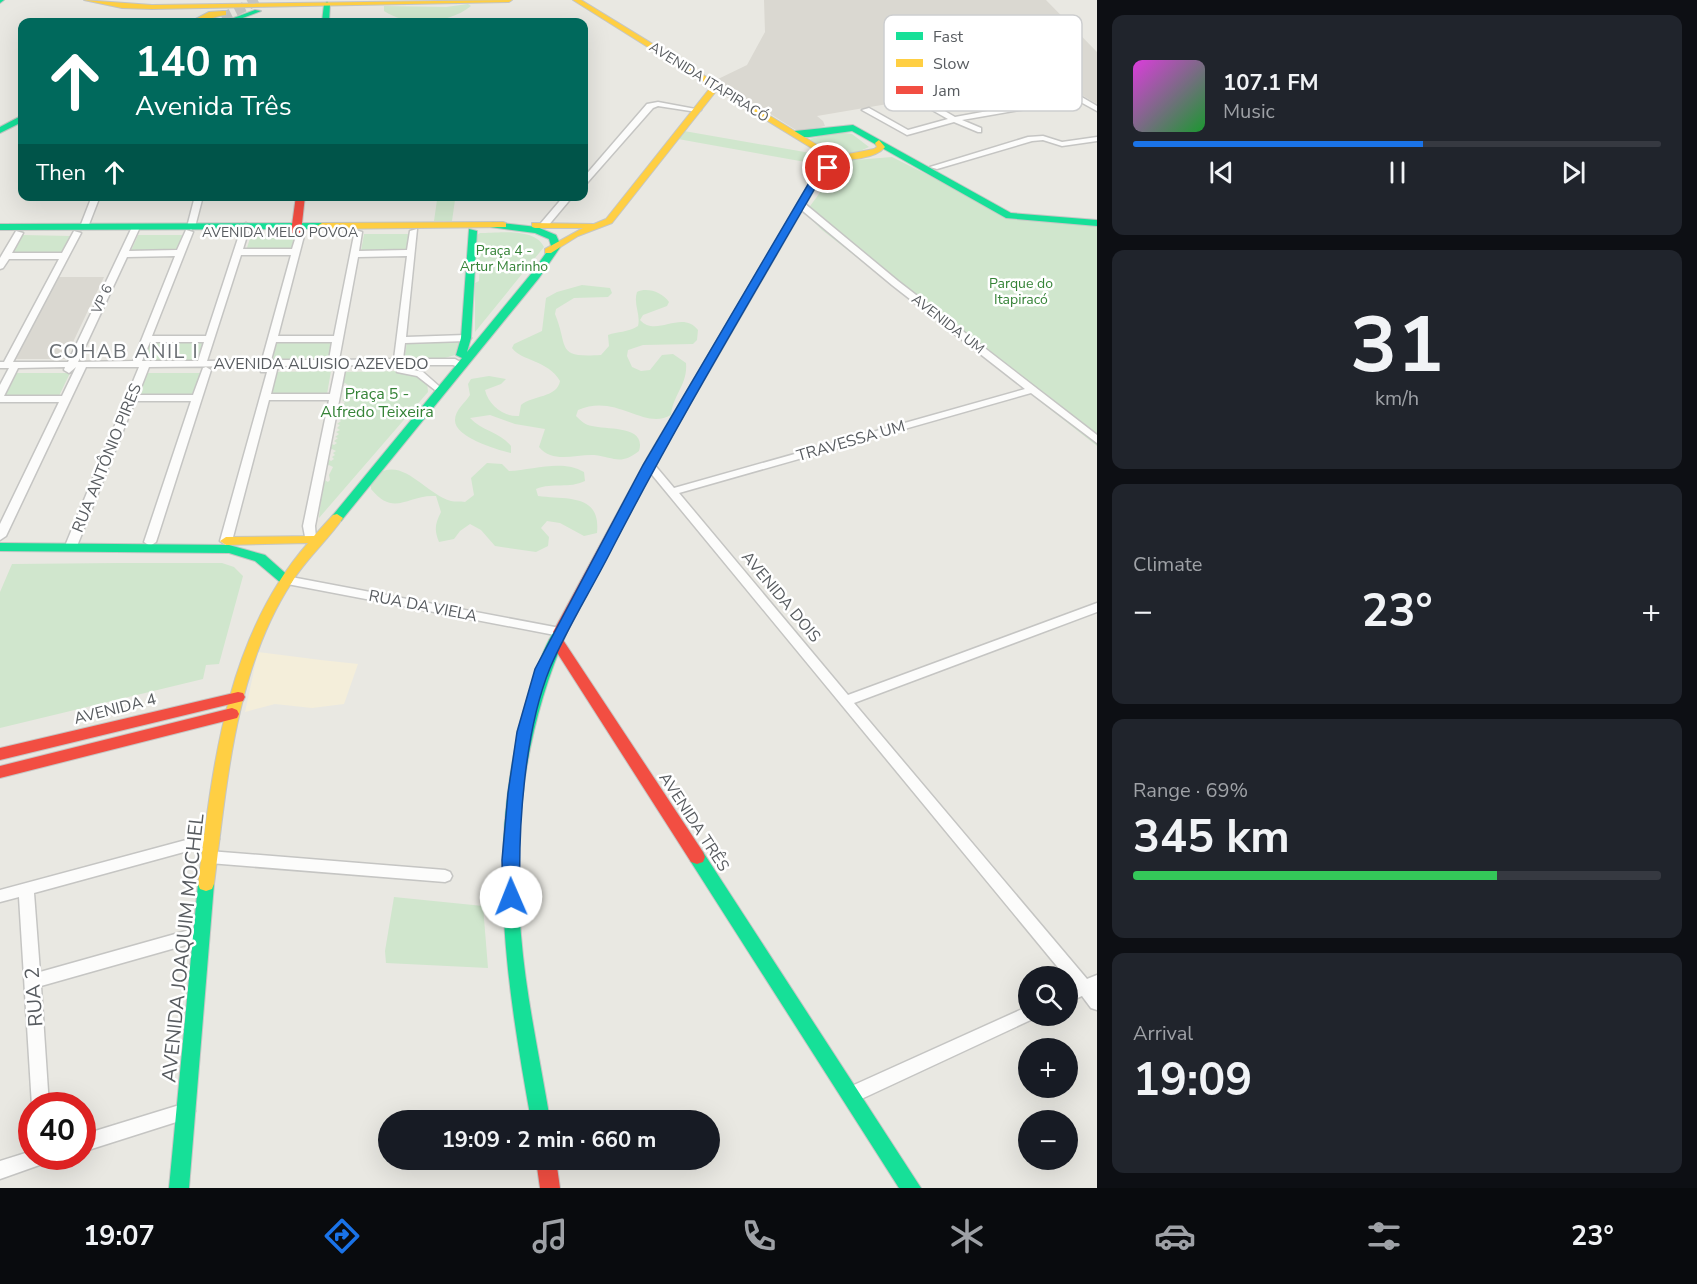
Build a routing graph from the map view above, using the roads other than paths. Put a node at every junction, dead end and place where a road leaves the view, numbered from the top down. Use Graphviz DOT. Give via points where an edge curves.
graph roads {
  1 [pos="87,0"];
  2 [pos="104,0"];
  3 [pos="358,0"];
  4 [pos="509,0"];
  5 [pos="576,0"];
  6 [pos="301,1"];
  7 [pos="181,4"];
  8 [pos="327,4"];
  9 [pos="210,17"];
  10 [pos="325,18"];
  11 [pos="715,87"];
  12 [pos="1082,100"];
  13 [pos="1097,108"];
  14 [pos="698,110"];
  15 [pos="866,110"];
  16 [pos="940,111"];
  17 [pos="995,111"];
  18 [pos="18,112"];
  19 [pos="955,119"];
  20 [pos="18,121"];
  21 [pos="0,122"];
  22 [pos="0,130"];
  23 [pos="978,130"];
  24 [pos="801,136"];
  25 [pos="1097,139"];
  26 [pos="879,143"];
  27 [pos="827,154"];
  28 [pos="859,155"];
  29 [pos="843,158"];
  30 [pos="927,167"];
  31 [pos="588,176"];
  32 [pos="814,181"];
  33 [pos="94,201"];
  34 [pos="198,201"];
  35 [pos="301,201"];
  36 [pos="566,201"];
  37 [pos="801,205"];
  38 [pos="1097,223"];
  39 [pos="544,225"];
  40 [pos="603,225"];
  41 [pos="0,227"];
  42 [pos="483,227"];
  43 [pos="245,229"];
  44 [pos="80,230"];
  45 [pos="134,230"];
  46 [pos="190,230"];
  47 [pos="298,230"];
  48 [pos="414,231"];
  49 [pos="357,232"];
  50 [pos="0,233"];
  51 [pos="19,233"];
  52 [pos="238,252"];
  53 [pos="295,252"];
  54 [pos="550,252"];
  55 [pos="411,253"];
  56 [pos="123,254"];
  57 [pos="180,254"];
  58 [pos="353,254"];
  59 [pos="6,256"];
  60 [pos="65,256"];
  61 [pos="0,266"];
  62 [pos="466,338"];
  63 [pos="147,339"];
  64 [pos="209,339"];
  65 [pos="272,339"];
  66 [pos="338,339"];
  67 [pos="400,340"];
  68 [pos="459,361"];
  69 [pos="398,364"];
  70 [pos="7,367"];
  71 [pos="141,367"];
  72 [pos="203,367"];
  73 [pos="269,367"];
  74 [pos="337,367"];
  75 [pos="75,368"];
  76 [pos="435,387"];
  77 [pos="1031,390"];
  78 [pos="0,397"];
  79 [pos="265,397"];
  80 [pos="335,397"];
  81 [pos="132,398"];
  82 [pos="197,398"];
  83 [pos="66,399"];
  84 [pos="1097,440"];
  85 [pos="649,465"];
  86 [pos="672,492"];
  87 [pos="0,536"];
  88 [pos="313,540"];
  89 [pos="226,541"];
  90 [pos="150,542"];
  91 [pos="71,546"];
  92 [pos="0,547"];
  93 [pos="283,577"];
  94 [pos="1097,607"];
  95 [pos="558,636"];
  96 [pos="234,697"];
  97 [pos="845,701"];
  98 [pos="232,714"];
  99 [pos="30,747"];
  100 [pos="0,754"];
  101 [pos="31,764"];
  102 [pos="0,772"];
  103 [pos="212,839"];
  104 [pos="209,857"];
  105 [pos="445,876"];
  106 [pos="26,889"];
  107 [pos="0,896"];
  108 [pos="200,934"];
  109 [pos="32,981"];
  110 [pos="1090,985"];
  111 [pos="1097,1003"];
  112 [pos="1018,1018"];
  113 [pos="40,1092"];
  114 [pos="851,1095"];
  115 [pos="538,1110"];
  116 [pos="186,1111"];
  117 [pos="96,1140"];
  118 [pos="18,1164"];
  119 [pos="0,1170"];
  120 [pos="547,1170"];
  121 [pos="179,1188"];
  122 [pos="550,1188"];
  123 [pos="911,1188"];
  1 -- 9 [label="main road"];
  2 -- 7 [label="main road"];
  3 -- 6 [label="main road"];
  4 -- 8 [label="main road"];
  5 -- 11 [label="main road, AVENIDA ITAPIRACÓ"];
  6 -- 7 [label="main road"];
  7 -- 9 [label="main road"];
  8 -- 9 [label="main road"];
  8 -- 9 [label="main road"];
  8 -- 10 [label="main road"];
  11 -- 14 [label="main road, AVENIDA JOAQUIM MOCHEL"];
  11 -- 24 [label="main road, AVENIDA ITAPIRACÓ"];
  12 -- 13 [label="street"];
  14 -- 31 [label="street" via="650,106"];
  14 -- 40 [label="main road, AVENIDA JOAQUIM MOCHEL"];
  15 -- 19 [label="street" via="907,133"];
  16 -- 19 [label="street"];
  17 -- 19 [label="street"];
  18 -- 21 [label="main road"];
  19 -- 23 [label="street"];
  20 -- 22 [label="main road"];
  24 -- 26 [label="main road" via="849,128"];
  24 -- 27 [label="main road, AVENIDA ITAPIRACÓ"];
  25 -- 30 [label="street" via="1070,144 1031,139"];
  26 -- 28 [label="main road" via="879,150"];
  26 -- 30 [label="main road"];
  27 -- 29 [label="main road, AVENIDA ITAPIRACÓ"];
  27 -- 32 [label="main road" via="828,160"];
  28 -- 29 [label="main road"];
  28 -- 30 [label="main road" via="889,156"];
  29 -- 32 [label="main road"];
  30 -- 38 [label="main road" via="1009,216"];
  32 -- 37 [label="main road"];
  33 -- 44 [label="street"];
  34 -- 46 [label="street"];
  35 -- 47 [label="main road"];
  36 -- 39 [label="street"];
  37 -- 77 [label="street, AVENIDA UM"];
  37 -- 85 [label="main road"];
  39 -- 40 [label="main road, AVENIDA MELO POVOA"];
  39 -- 42 [label="main road, AVENIDA MELO POVOA"];
  40 -- 54 [label="main road, AVENIDA JOAQUIM MOCHEL" via="579,232"];
  41 -- 44 [label="main road, AVENIDA MELO POVOA"];
  42 -- 47 [label="main road, AVENIDA MELO POVOA"];
  42 -- 48 [label="main road, AVENIDA MELO POVOA"];
  42 -- 54 [label="main road, AVENIDA MELO POVOA" via="534,234 547,244"];
  42 -- 54 [label="main road, AVENIDA MELO POVOA" via="544,232 553,237"];
  42 -- 62 [label="main road"];
  43 -- 46 [label="main road, AVENIDA MELO POVOA"];
  43 -- 47 [label="main road, AVENIDA MELO POVOA"];
  43 -- 52 [label="street"];
  44 -- 45 [label="main road, AVENIDA MELO POVOA"];
  44 -- 51 [label="main road, AVENIDA MELO POVOA"];
  44 -- 60 [label="street"];
  45 -- 46 [label="main road, AVENIDA MELO POVOA"];
  45 -- 56 [label="street, VP 6"];
  46 -- 57 [label="street, RUA ANTÔNIO PIRES"];
  47 -- 49 [label="main road, AVENIDA MELO POVOA"];
  47 -- 53 [label="street"];
  48 -- 49 [label="main road, AVENIDA MELO POVOA"];
  48 -- 55 [label="street"];
  49 -- 58 [label="street"];
  50 -- 51 [label="main road, AVENIDA MELO POVOA"];
  51 -- 59 [label="street"];
  52 -- 53 [label="street"];
  52 -- 64 [label="street"];
  53 -- 65 [label="street"];
  54 -- 68 [label="main road, AVENIDA JOAQUIM MOCHEL"];
  55 -- 58 [label="street"];
  55 -- 67 [label="street"];
  56 -- 57 [label="street"];
  56 -- 75 [label="street, VP 6"];
  57 -- 63 [label="street, RUA ANTÔNIO PIRES"];
  58 -- 66 [label="street"];
  59 -- 60 [label="street"];
  59 -- 61 [label="street"];
  60 -- 70 [label="street"];
  62 -- 67 [label="street"];
  62 -- 68 [label="main road"];
  63 -- 64 [label="street"];
  63 -- 71 [label="street, RUA ANTÔNIO PIRES"];
  64 -- 72 [label="street"];
  65 -- 66 [label="street"];
  65 -- 73 [label="street"];
  66 -- 74 [label="street"];
  67 -- 69 [label="street"];
  68 -- 69 [label="street, AVENIDA ALUISIO AZEVEDO"];
  68 -- 76 [label="main road, AVENIDA JOAQUIM MOCHEL"];
  68 -- 88 [label="main road, AVENIDA JOAQUIM MOCHEL"];
  69 -- 74 [label="street, AVENIDA ALUISIO AZEVEDO"];
  70 -- 75 [label="street, AVENIDA ALUISIO AZEVEDO"];
  70 -- 78 [label="street"];
  71 -- 72 [label="street, AVENIDA ALUISIO AZEVEDO"];
  71 -- 75 [label="street, AVENIDA ALUISIO AZEVEDO"];
  71 -- 81 [label="street, RUA ANTÔNIO PIRES"];
  72 -- 73 [label="street, AVENIDA ALUISIO AZEVEDO"];
  72 -- 82 [label="street"];
  73 -- 74 [label="street, AVENIDA ALUISIO AZEVEDO"];
  73 -- 79 [label="street"];
  74 -- 76 [label="street, AVENIDA ALUISIO AZEVEDO" via="409,371 425,376"];
  74 -- 80 [label="street"];
  75 -- 83 [label="street, VP 6"];
  76 -- 88 [label="main road, AVENIDA JOAQUIM MOCHEL"];
  77 -- 84 [label="street, AVENIDA UM"];
  77 -- 86 [label="street, TRAVESSA UM"];
  78 -- 83 [label="street"];
  79 -- 80 [label="street"];
  79 -- 89 [label="street"];
  80 -- 88 [label="street" via="309,526"];
  81 -- 82 [label="street"];
  81 -- 91 [label="street, RUA ANTÔNIO PIRES"];
  82 -- 90 [label="street"];
  83 -- 87 [label="street, VP 6"];
  85 -- 86 [label="street, AVENIDA DOIS"];
  85 -- 95 [label="main road"];
  86 -- 97 [label="street, AVENIDA DOIS"];
  88 -- 89 [label="main road"];
  88 -- 93 [label="main road, AVENIDA JOAQUIM MOCHEL"];
  89 -- 90 [label="main road"];
  90 -- 91 [label="main road"];
  91 -- 92 [label="main road"];
  91 -- 93 [label="main road" via="229,549 256,555"];
  93 -- 95 [label="street, RUA DA VIELA"];
  93 -- 96 [label="main road, AVENIDA JOAQUIM MOCHEL" via="254,620 238,668"];
  94 -- 97 [label="street"];
  95 -- 114 [label="main road, AVENIDA TRÊS"];
  95 -- 115 [label="main road" via="540,677 525,732 510,860 512,934"];
  96 -- 98 [label="main road, AVENIDA JOAQUIM MOCHEL"];
  96 -- 99 [label="main road, AVENIDA 4"];
  97 -- 110 [label="street, AVENIDA DOIS"];
  98 -- 101 [label="main road, AVENIDA 4"];
  98 -- 103 [label="main road, AVENIDA JOAQUIM MOCHEL"];
  99 -- 100 [label="main road, AVENIDA 4"];
  99 -- 101 [label="main road"];
  101 -- 102 [label="main road, AVENIDA 4"];
  103 -- 104 [label="main road, AVENIDA JOAQUIM MOCHEL"];
  103 -- 106 [label="street"];
  104 -- 105 [label="street"];
  104 -- 108 [label="main road, AVENIDA JOAQUIM MOCHEL"];
  106 -- 107 [label="street"];
  106 -- 109 [label="street, RUA 2"];
  108 -- 109 [label="street"];
  108 -- 116 [label="main road, AVENIDA JOAQUIM MOCHEL"];
  109 -- 113 [label="street, RUA 2"];
  110 -- 111 [label="street, AVENIDA DOIS"];
  112 -- 114 [label="street"];
  114 -- 123 [label="main road, AVENIDA TRÊS"];
  116 -- 117 [label="street"];
  116 -- 121 [label="main road, AVENIDA JOAQUIM MOCHEL"];
  118 -- 119 [label="street"];
  120 -- 122 [label="main road"];
}
